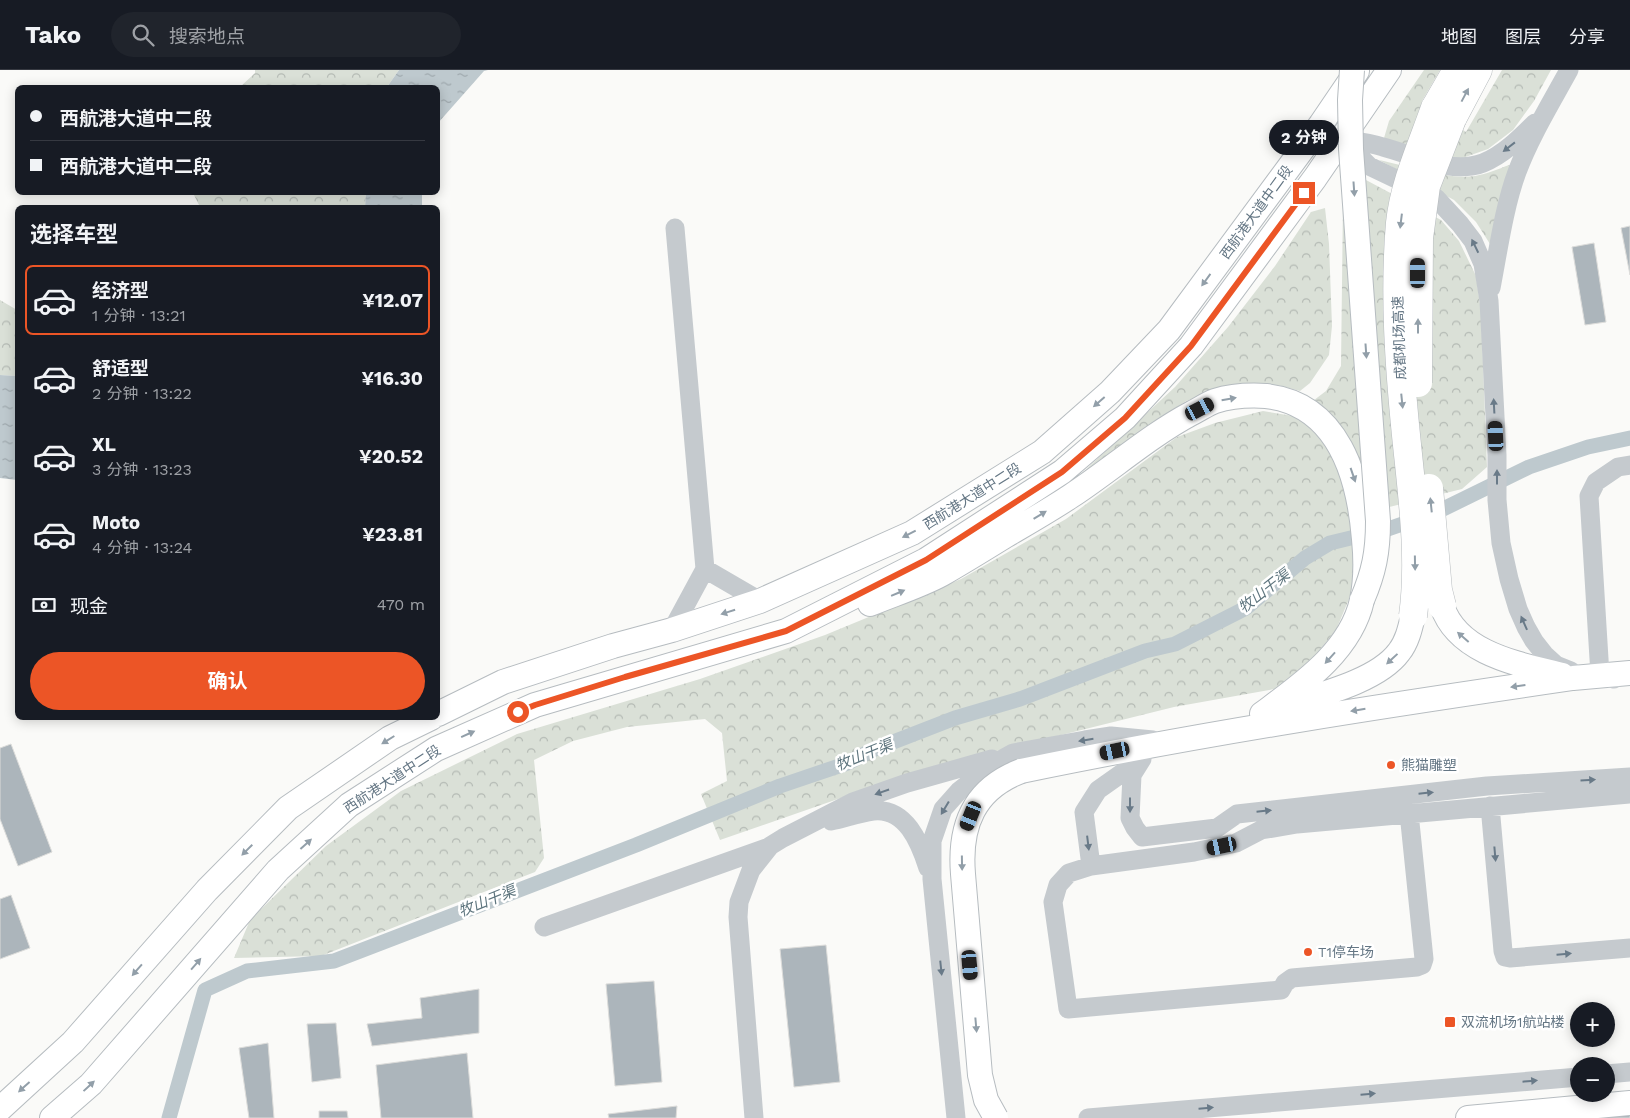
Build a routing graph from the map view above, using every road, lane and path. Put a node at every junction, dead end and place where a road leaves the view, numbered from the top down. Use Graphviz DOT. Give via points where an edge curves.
graph roads {
  1 [pos="1352,70"];
  2 [pos="1358,70"];
  3 [pos="1389,70"];
  4 [pos="1457,70"];
  5 [pos="1478,70"];
  6 [pos="1569,70"];
  7 [pos="1545,114"];
  8 [pos="1321,124"];
  9 [pos="1342,139"];
  10 [pos="675,228"];
  11 [pos="1489,302"];
  12 [pos="1630,465"];
  13 [pos="705,569"];
  14 [pos="1362,600"];
  15 [pos="760,601"];
  16 [pos="1442,606"];
  17 [pos="1413,616"];
  18 [pos="672,630"];
  19 [pos="786,631"];
  20 [pos="1630,673"];
  21 [pos="1586,676"];
  22 [pos="1630,683"];
  23 [pos="440,713"];
  24 [pos="1262,714"];
  25 [pos="427,720"];
  26 [pos="1182,739"];
  27 [pos="1142,759"];
  28 [pos="1017,762"];
  29 [pos="1630,777"];
  30 [pos="1630,794"];
  31 [pos="1490,806"];
  32 [pos="1409,813"];
  33 [pos="803,828"];
  34 [pos="770,846"];
  35 [pos="1091,866"];
  36 [pos="932,879"];
  37 [pos="544,927"];
  38 [pos="1630,948"];
  39 [pos="1630,1072"];
  40 [pos="1615,1073"];
  41 [pos="1570,1078"];
  42 [pos="1630,1104"];
  43 [pos="0,1108"];
  44 [pos="52,1118"];
  45 [pos="754,1118"];
  46 [pos="956,1118"];
  47 [pos="996,1118"];
  48 [pos="1088,1118"];
  49 [pos="1468,1118"];
  1 -- 14 [label="main road, one-way, bridge" via="1351,149 1378,521 1374,570"];
  2 -- 8 [label="main road, 西航港大道中二段"];
  3 -- 9 [label="main road, 西航港大道中二段"];
  4 -- 17 [label="highway, 成都机场高速, one-way, bridge" via="1435,108 1406,192 1400,222 1397,299 1400,380 1414,524 1416,597"];
  16 -- 5 [label="highway, 成都机场高速, one-way, bridge" via="1418,379 1419,238 1426,186 1452,119"];
  6 -- 7 [label="street"];
  7 -- 9 [label="street, one-way" via="1500,154 1466,167 1450,167 1381,146"];
  7 -- 11 [label="street" via="1517,173"];
  8 -- 9 [label="street"];
  8 -- 15 [label="main road, 西航港大道中二段, one-way" via="1169,330 1110,392 1042,452 912,533"];
  11 -- 9 [label="street, one-way" via="1483,264 1473,241 1446,209 1436,198 1369,166"];
  9 -- 19 [label="main road, 西航港大道中二段" via="1191,346 1125,418 1062,472 926,560"];
  10 -- 13 [label="street"];
  21 -- 11 [label="street, one-way" via="1556,665 1545,655 1526,627 1513,594 1501,543 1497,500"];
  12 -- 21 [label="street" via="1618,467 1596,482 1589,496"];
  13 -- 15 [label="street"];
  13 -- 18 [label="street"];
  19 -- 14 [label="main road, one-way, bridge" via="856,610 940,575 1072,496 1168,426 1215,401 1251,395 1279,398 1304,408 1320,420 1337,440 1357,487 1365,542"];
  14 -- 24 [label="main road, one-way" via="1354,621 1331,657"];
  15 -- 18 [label="main road, 西航港大道中二段, one-way"];
  21 -- 16 [label="main road, one-way" via="1511,661 1483,651 1457,632"];
  17 -- 24 [label="main road, one-way" via="1400,652 1375,672"];
  18 -- 23 [label="main road, 西航港大道中二段" via="502,682"];
  44 -- 19 [label="main road, 西航港大道中二段, one-way" via="91,1084 278,870 349,805 436,749 535,705"];
  20 -- 21 [label="main road"];
  21 -- 22 [label="street"];
  21 -- 26 [label="main road, one-way"];
  24 -- 26 [label="main road"];
  25 -- 43 [label="main road, one-way" via="390,738 288,808 207,890 73,1042"];
  26 -- 27 [label="street"];
  26 -- 28 [label="main road, one-way"];
  27 -- 29 [label="street, one-way" via="1132,775 1130,818 1142,837 1217,828 1237,814 1487,786"];
  27 -- 35 [label="street, one-way" via="1098,790 1084,812"];
  28 -- 33 [label="street, one-way" via="908,783 853,802"];
  28 -- 36 [label="street, one-way" via="975,777 943,809 932,841"];
  28 -- 47 [label="main road, one-way, bridge" via="983,795 966,828 962,848 980,1075 984,1095"];
  30 -- 31 [label="street"];
  31 -- 32 [label="street"];
  31 -- 38 [label="street, one-way" via="1505,956"];
  32 -- 35 [label="street" via="1261,830 1236,843 1194,852"];
  32 -- 35 [label="street" via="1424,959 1418,968 1292,978 1283,987 1067,1005 1054,902 1058,885 1069,873"];
  33 -- 34 [label="street"];
  33 -- 36 [label="street" via="873,811 889,814 904,821 911,830"];
  34 -- 37 [label="street"];
  34 -- 45 [label="street" via="751,870 739,902 738,917"];
  36 -- 46 [label="street, one-way"];
  39 -- 40 [label="street"];
  48 -- 41 [label="street, one-way"];
  42 -- 49 [label="main road"];
}
